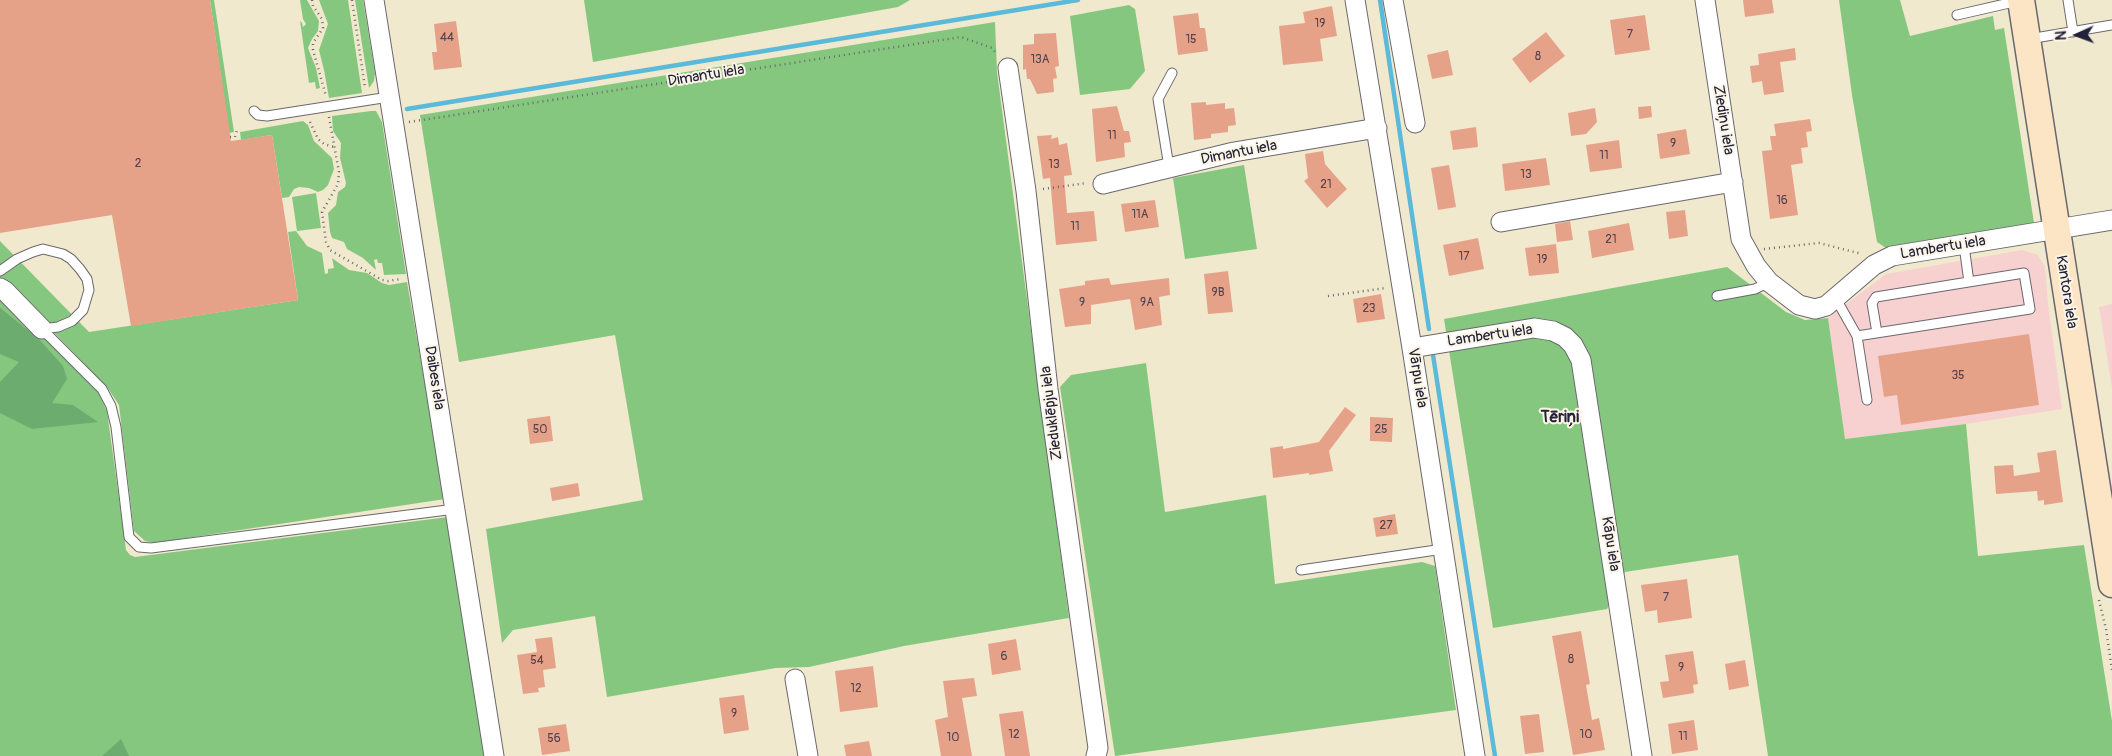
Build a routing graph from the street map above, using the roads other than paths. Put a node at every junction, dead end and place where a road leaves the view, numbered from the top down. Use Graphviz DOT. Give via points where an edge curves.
graph roads {
  1 [pos="374,0"];
  2 [pos="1355,0"];
  3 [pos="1393,0"];
  4 [pos="1705,0"];
  5 [pos="2021,0"];
  6 [pos="2068,0"];
  7 [pos="1957,15"];
  8 [pos="2112,25"];
  9 [pos="2073,32"];
  10 [pos="2026,40"];
  11 [pos="1008,68"];
  12 [pos="1172,73"];
  13 [pos="389,97"];
  14 [pos="254,111"];
  15 [pos="1415,124"];
  16 [pos="1377,128"];
  17 [pos="1169,167"];
  18 [pos="1733,182"];
  19 [pos="1103,184"];
  20 [pos="2112,220"];
  21 [pos="1501,222"];
  22 [pos="2056,228"];
  23 [pos="1744,245"];
  24 [pos="1964,246"];
  25 [pos="0,271"];
  26 [pos="1769,282"];
  27 [pos="1969,282"];
  28 [pos="0,288"];
  29 [pos="1717,296"];
  30 [pos="1836,299"];
  31 [pos="42,329"];
  32 [pos="1876,333"];
  33 [pos="1857,336"];
  34 [pos="1565,337"];
  35 [pos="1412,348"];
  36 [pos="1867,400"];
  37 [pos="455,509"];
  38 [pos="1443,549"];
  39 [pos="1301,570"];
  40 [pos="2112,584"];
  41 [pos="795,679"];
  42 [pos="494,756"];
  43 [pos="808,756"];
  44 [pos="1096,756"];
  45 [pos="1475,756"];
  46 [pos="1642,756"];
  1 -- 13 [label="street, Daibes iela"];
  2 -- 16 [label="street, Vārpu iela"];
  3 -- 15 [label="street"];
  4 -- 18 [label="street, Ziediņu iela"];
  5 -- 7 [label="lane"];
  5 -- 10 [label="main road, Kantora iela"];
  6 -- 9 [label="lane"];
  8 -- 9 [label="lane"];
  9 -- 10 [label="lane"];
  10 -- 22 [label="main road, Kantora iela"];
  11 -- 44 [label="street, Zieduklēpju iela" via="1098,748"];
  12 -- 17 [label="lane" via="1158,99"];
  13 -- 14 [label="lane" via="267,116"];
  13 -- 37 [label="street, Daibes iela"];
  16 -- 17 [label="street, Dimantu iela" via="1234,152"];
  16 -- 35 [label="street, Vārpu iela"];
  17 -- 19 [label="street, Dimantu iela"];
  18 -- 21 [label="street"];
  18 -- 23 [label="street, Ziediņu iela"];
  20 -- 22 [label="street, Lambertu iela"];
  22 -- 24 [label="street, Lambertu iela"];
  22 -- 40 [label="main road, Kantora iela"];
  23 -- 26 [label="street, Lambertu iela"];
  24 -- 27 [label="lane"];
  24 -- 30 [label="street, Lambertu iela" via="1892,256 1874,265"];
  25 -- 31 [label="lane" via="43,249 63,254 80,269 89,290 83,310 66,323"];
  26 -- 29 [label="lane" via="1755,289"];
  26 -- 30 [label="street, Lambertu iela" via="1808,308 1826,306"];
  27 -- 32 [label="lane" via="1876,297 1872,303"];
  27 -- 32 [label="lane" via="2024,273 2030,309"];
  28 -- 31 [label="street"];
  30 -- 33 [label="lane"];
  31 -- 37 [label="lane" via="102,389 111,406 129,536 139,547"];
  32 -- 33 [label="lane"];
  33 -- 36 [label="lane"];
  34 -- 35 [label="street, Lambertu iela" via="1534,328"];
  34 -- 46 [label="street, Kāpu iela" via="1581,360"];
  35 -- 38 [label="street, Vārpu iela"];
  37 -- 42 [label="street, Daibes iela"];
  38 -- 39 [label="lane"];
  38 -- 45 [label="street, Vārpu iela"];
  41 -- 43 [label="street"];
}
